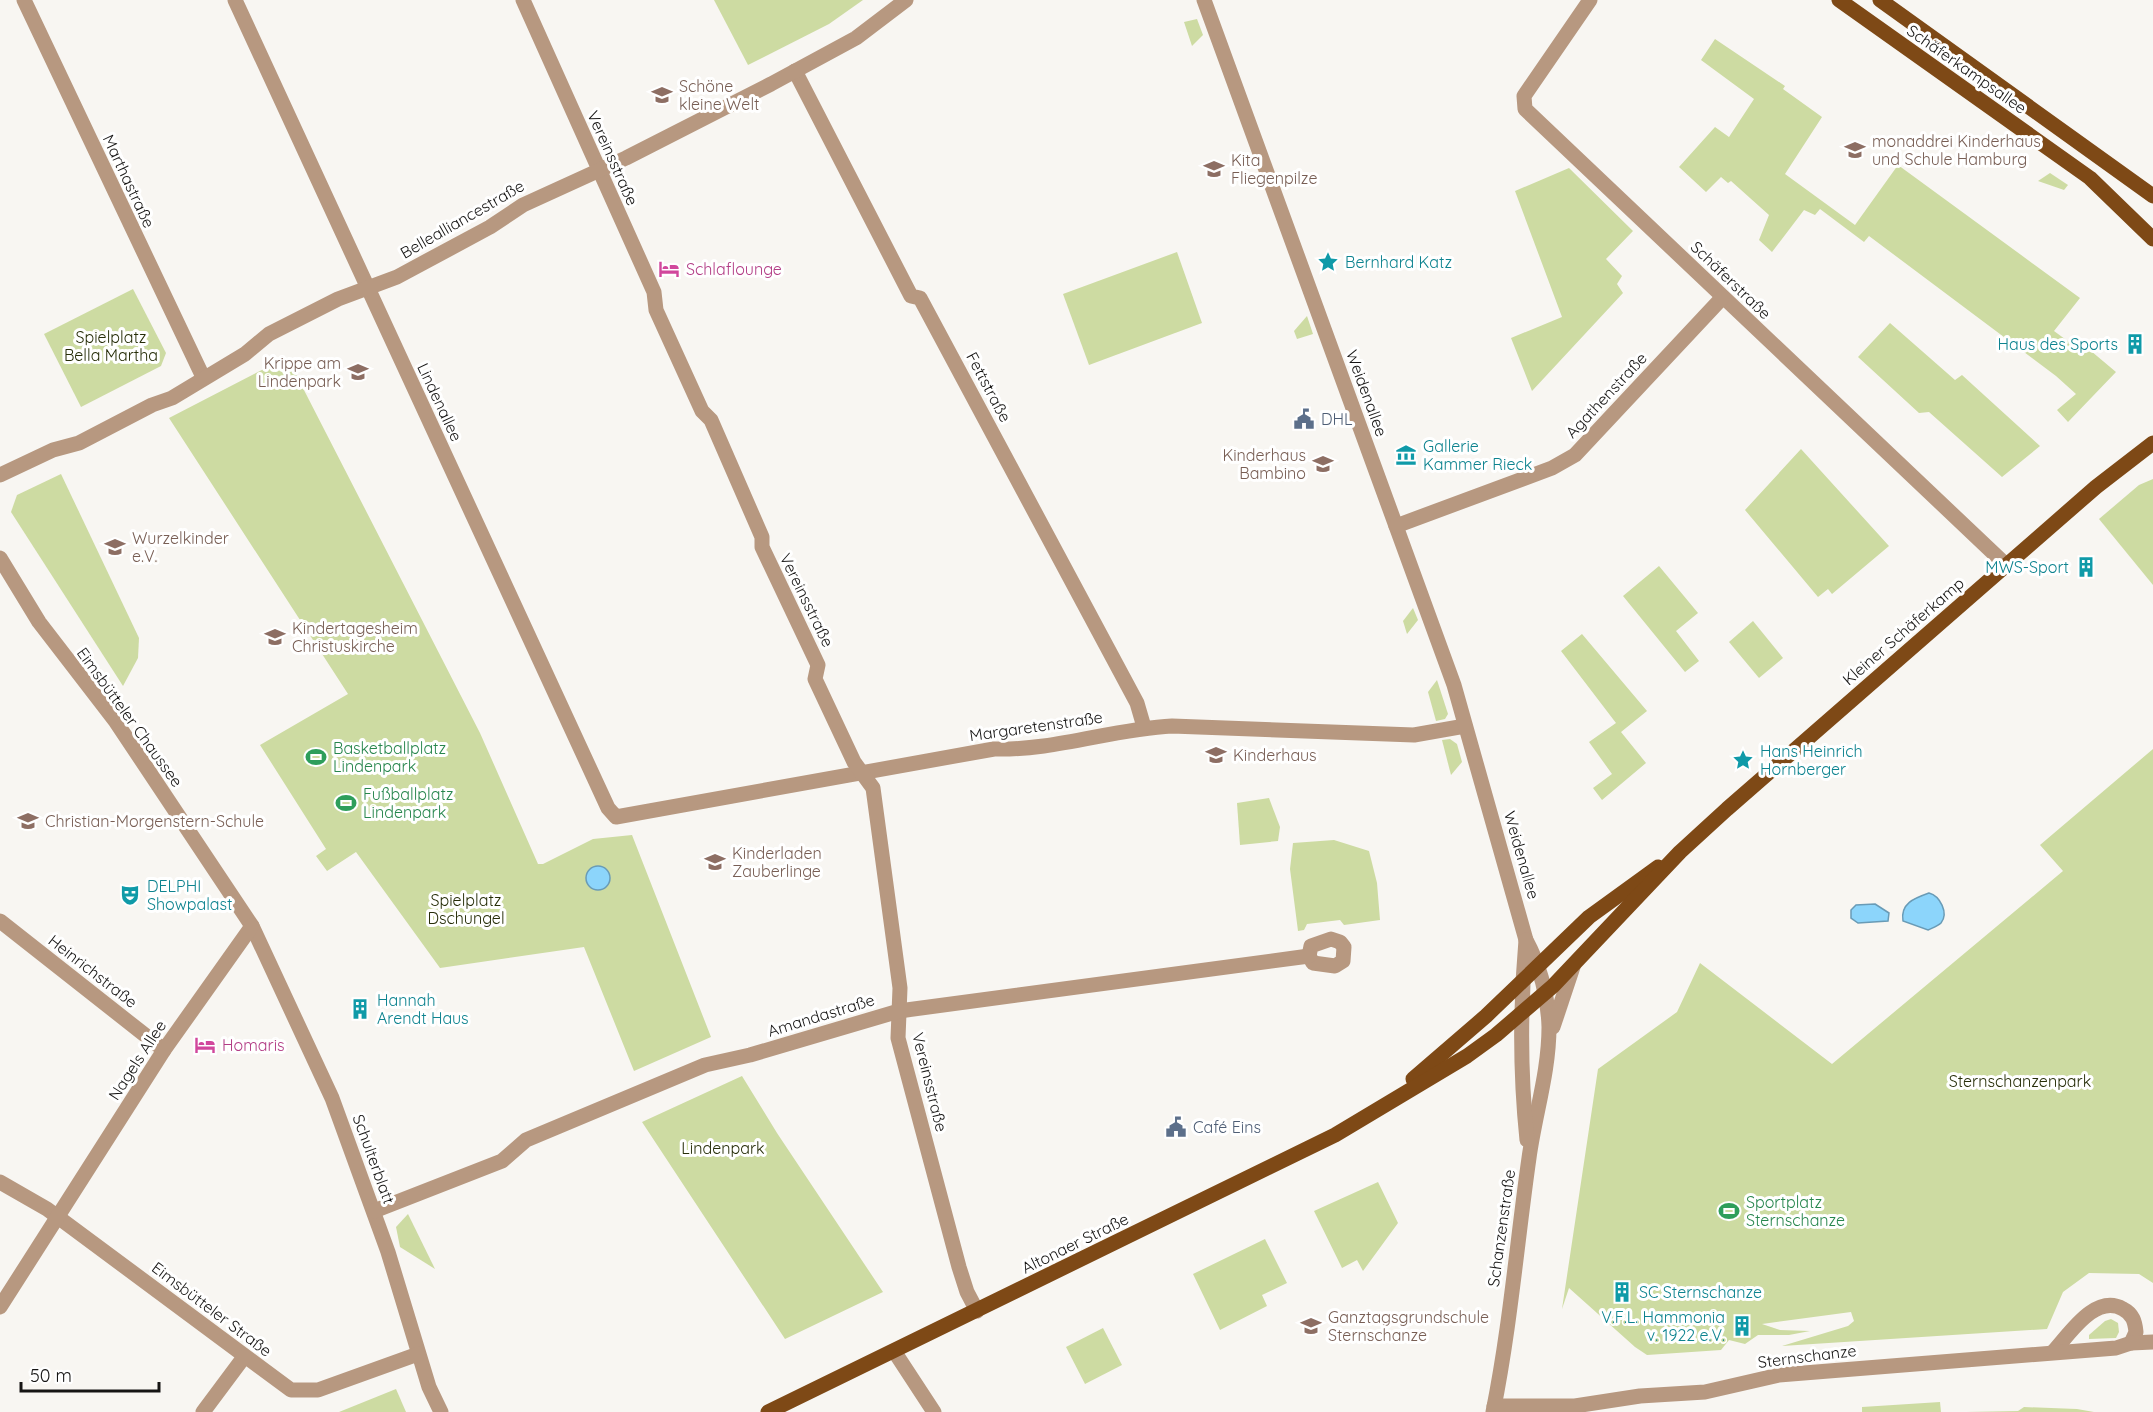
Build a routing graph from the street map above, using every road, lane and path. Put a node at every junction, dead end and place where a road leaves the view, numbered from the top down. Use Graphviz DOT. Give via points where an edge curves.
graph roads {
  1 [pos="24,0"];
  2 [pos="235,0"];
  3 [pos="524,0"];
  4 [pos="906,0"];
  5 [pos="1204,0"];
  6 [pos="1590,0"];
  7 [pos="1839,0"];
  8 [pos="1880,0"];
  9 [pos="795,71"];
  10 [pos="599,169"];
  11 [pos="2153,196"];
  12 [pos="2153,239"];
  13 [pos="367,288"];
  14 [pos="1722,298"];
  15 [pos="203,377"];
  16 [pos="2153,443"];
  17 [pos="0,475"];
  18 [pos="1396,526"];
  19 [pos="0,558"];
  20 [pos="2006,565"];
  21 [pos="1466,726"];
  22 [pos="1144,727"];
  23 [pos="862,774"];
  24 [pos="616,817"];
  25 [pos="1680,852"];
  26 [pos="0,921"];
  27 [pos="252,926"];
  28 [pos="1526,940"];
  29 [pos="1309,956"];
  30 [pos="1539,964"];
  31 [pos="1573,967"];
  32 [pos="1522,981"];
  33 [pos="1545,993"];
  34 [pos="899,1011"];
  35 [pos="1521,1014"];
  36 [pos="1548,1048"];
  37 [pos="165,1050"];
  38 [pos="1394,1098"];
  39 [pos="1529,1155"];
  40 [pos="0,1182"];
  41 [pos="374,1211"];
  42 [pos="57,1217"];
  43 [pos="0,1307"];
  44 [pos="977,1311"];
  45 [pos="2153,1342"];
  46 [pos="2130,1343"];
  47 [pos="894,1351"];
  48 [pos="2054,1352"];
  49 [pos="418,1354"];
  50 [pos="244,1357"];
  51 [pos="1494,1409"];
  52 [pos="203,1412"];
  53 [pos="441,1412"];
  54 [pos="768,1412"];
  55 [pos="934,1412"];
  1 -- 15 [label="street, Marthastraße"];
  2 -- 13 [label="street, Lindenallee"];
  3 -- 10 [label="street, Vereinsstraße"];
  4 -- 9 [label="street, Bellealliancestraße" via="856,38"];
  5 -- 18 [label="street, Weidenallee"];
  6 -- 14 [label="street, Schäferstraße" via="1524,96 1525,109"];
  7 -- 12 [label="main road, Schäferkampsallee" via="2090,178"];
  8 -- 11 [label="main road, Schäferkampsallee"];
  9 -- 10 [label="street, Bellealliancestraße"];
  9 -- 22 [label="street, Fettstraße" via="911,296 920,298 1137,703"];
  10 -- 13 [label="street, Bellealliancestraße" via="523,204 490,227 397,277"];
  10 -- 23 [label="street, Vereinsstraße" via="654,292 656,310 702,411 711,420 762,537 762,547 818,665 815,679"];
  13 -- 15 [label="street, Bellealliancestraße" via="269,334 246,354"];
  13 -- 24 [label="street, Lindenallee" via="608,808"];
  14 -- 18 [label="street, Agathenstraße" via="1575,455 1552,468"];
  14 -- 20 [label="street, Schäferstraße"];
  15 -- 17 [label="street, Bellealliancestraße" via="172,398 79,443 53,450"];
  16 -- 20 [label="main road, Kleiner Schäferkamp"];
  18 -- 21 [label="street, Weidenallee"];
  19 -- 27 [label="street, Eimsbütteler Chaussee" via="39,622 116,722"];
  20 -- 25 [label="main road, Kleiner Schäferkamp"];
  21 -- 22 [label="street, Margaretenstraße" via="1414,735"];
  21 -- 28 [label="street, Weidenallee"];
  22 -- 23 [label="street, Margaretenstraße"];
  23 -- 24 [label="street, Margaretenstraße"];
  23 -- 34 [label="street, Vereinsstraße" via="874,793 900,988"];
  25 -- 30 [label="main road, Kleiner Schäferkamp" via="1613,898"];
  25 -- 31 [label="main road, Kleiner Schäferkamp"];
  26 -- 37 [label="street, Heinrichstraße"];
  27 -- 37 [label="street, Nagels Allee"];
  27 -- 41 [label="street, Schulterblatt" via="332,1098"];
  28 -- 30 [label="street, Weidenallee"];
  28 -- 32 [label="street, Weidenallee"];
  29 -- 34 [label="street, Amandastraße"];
  30 -- 32 [label="main road, Altonaer Straße"];
  30 -- 33 [label="street, Weidenallee"];
  31 -- 33 [label="main road, Kleiner Schäferkamp"];
  31 -- 36 [label="street"];
  32 -- 35 [label="street, Schanzenstraße"];
  32 -- 38 [label="main road, Altonaer Straße"];
  33 -- 35 [label="main road, Kleiner Schäferkamp"];
  33 -- 36 [label="street, Schanzenstraße"];
  34 -- 41 [label="street, Amandastraße" via="750,1056 705,1065 526,1140 502,1161"];
  34 -- 44 [label="street, Vereinsstraße" via="899,1042 962,1276"];
  35 -- 38 [label="main road, Altonaer Straße" via="1467,1056"];
  35 -- 39 [label="street, Schanzenstraße" via="1522,1094"];
  36 -- 39 [label="street, Schanzenstraße"];
  37 -- 42 [label="street, Nagels Allee"];
  38 -- 44 [label="main road, Altonaer Straße" via="1335,1136"];
  39 -- 51 [label="street, Schanzenstraße"];
  40 -- 42 [label="street, Eimsbütteler Straße"];
  41 -- 49 [label="street, Schulterblatt"];
  42 -- 43 [label="street, Nagels Allee"];
  42 -- 50 [label="street, Eimsbütteler Straße" via="199,1319"];
  44 -- 47 [label="main road, Altonaer Straße"];
  45 -- 46 [label="street, Sternschanze"];
  46 -- 48 [label="street, Sternschanze" via="2116,1348"];
  46 -- 48 [label="street" via="2136,1332 2132,1317 2120,1307 2102,1307 2079,1322"];
  47 -- 54 [label="main road, Altonaer Straße"];
  47 -- 55 [label="street"];
  48 -- 51 [label="street, Sternschanze" via="1779,1375 1705,1392 1575,1406"];
  49 -- 50 [label="street, Eimsbütteler Straße" via="318,1390 291,1390"];
  49 -- 53 [label="street, Schulterblatt"];
  50 -- 52 [label="street"];
}
